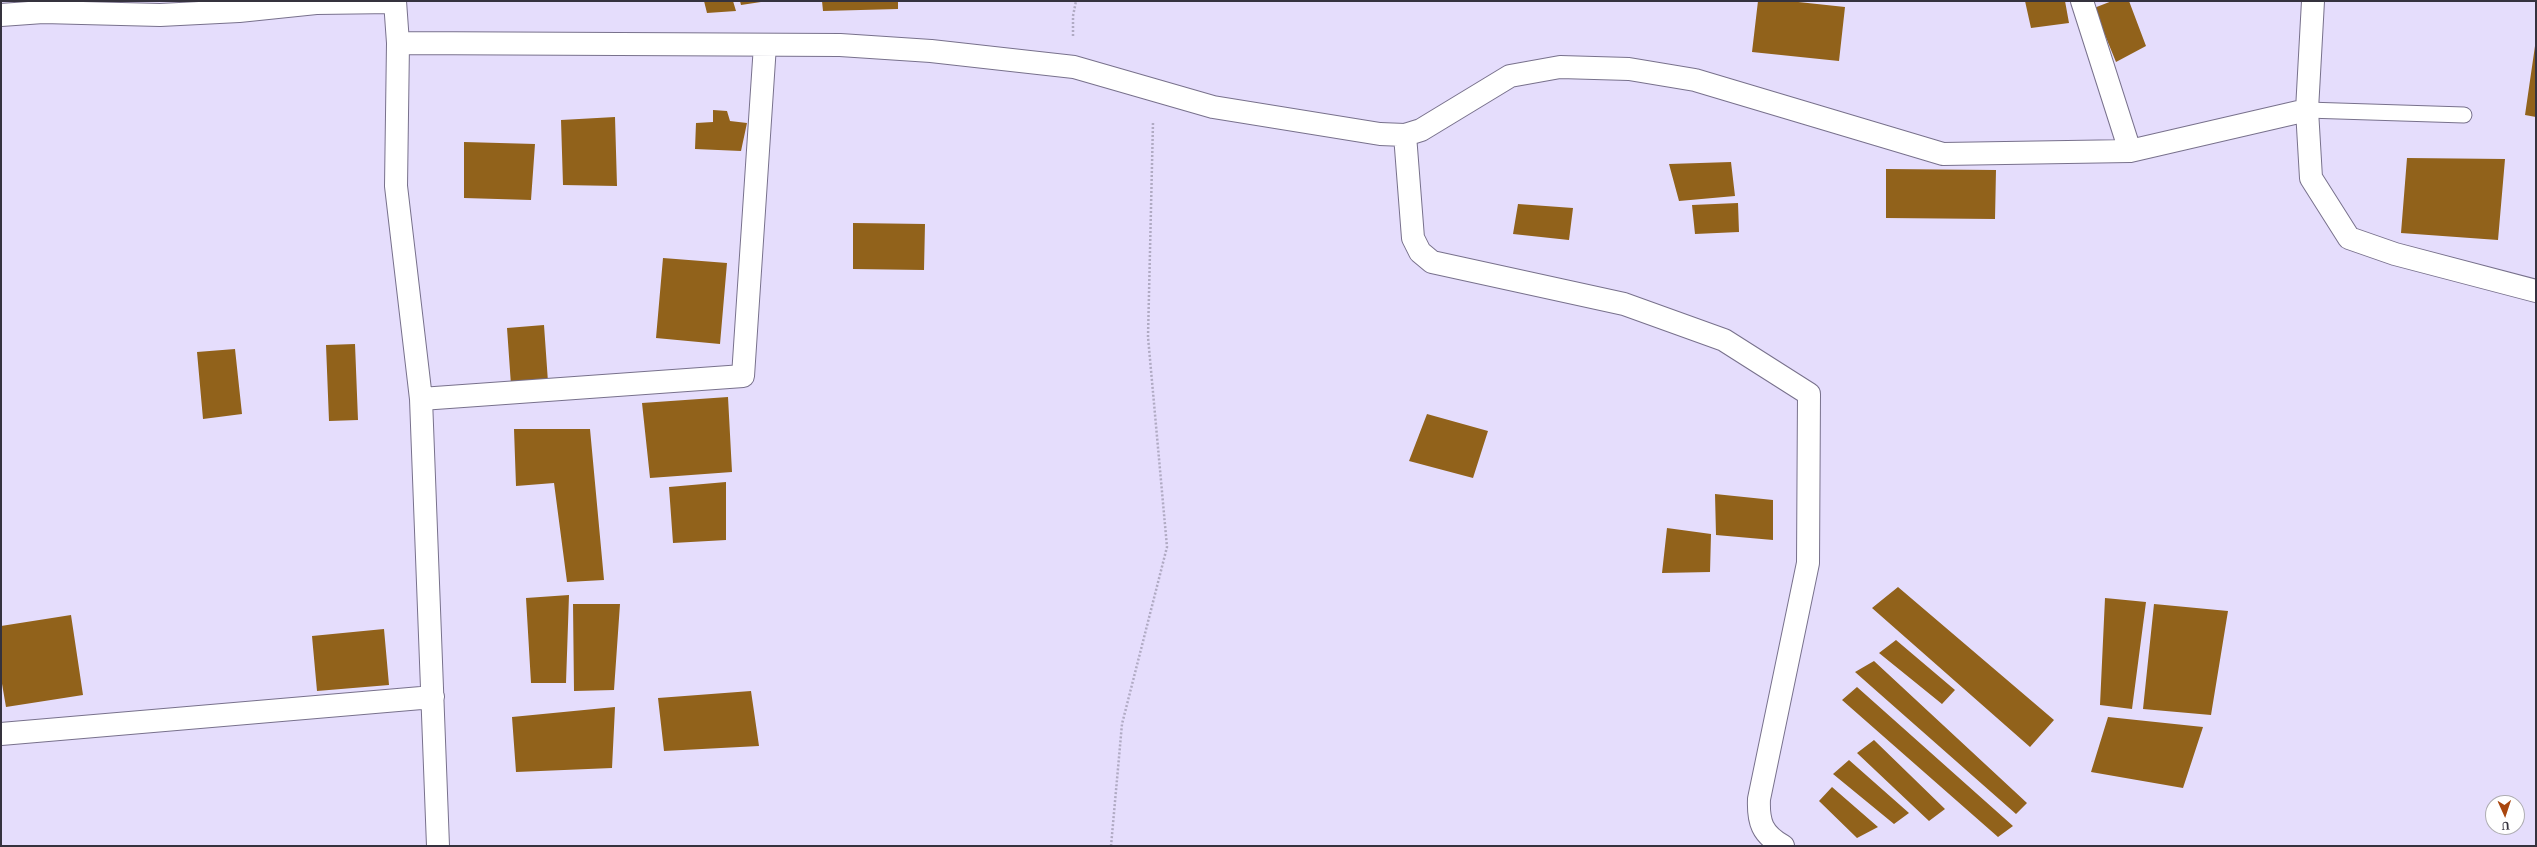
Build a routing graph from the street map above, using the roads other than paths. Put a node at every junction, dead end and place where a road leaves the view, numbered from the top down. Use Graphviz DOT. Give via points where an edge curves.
graph roads {
  1 [pos="394,1"];
  2 [pos="2082,1"];
  3 [pos="2313,1"];
  4 [pos="1,15"];
  5 [pos="398,43"];
  6 [pos="765,44"];
  7 [pos="2307,110"];
  8 [pos="2464,115"];
  9 [pos="1405,136"];
  10 [pos="2130,150"];
  11 [pos="2536,291"];
  12 [pos="421,399"];
  13 [pos="433,697"];
  14 [pos="1,734"];
  15 [pos="438,846"];
  16 [pos="1782,846"];
  1 -- 4 [label="street" via="316,3 239,11 160,15 43,12"];
  1 -- 5 [label="street"];
  2 -- 10 [label="street"];
  3 -- 7 [label="street"];
  5 -- 6 [label="street"];
  5 -- 12 [label="street" via="396,186"];
  6 -- 9 [label="street" via="930,50 1074,67 1213,107"];
  6 -- 12 [label="street" via="743,376"];
  7 -- 8 [label="lane"];
  7 -- 10 [label="street"];
  7 -- 11 [label="street" via="2311,178 2349,238 2395,254"];
  9 -- 10 [label="street" via="1421,130 1510,76 1560,67 1629,69 1695,80 1943,154"];
  9 -- 16 [label="street" via="1413,238 1420,252 1432,262 1624,304 1724,340 1809,394 1808,563 1759,799 1758,817 1769,837"];
  12 -- 13 [label="street"];
  13 -- 14 [label="street"];
  13 -- 15 [label="street"];
}
